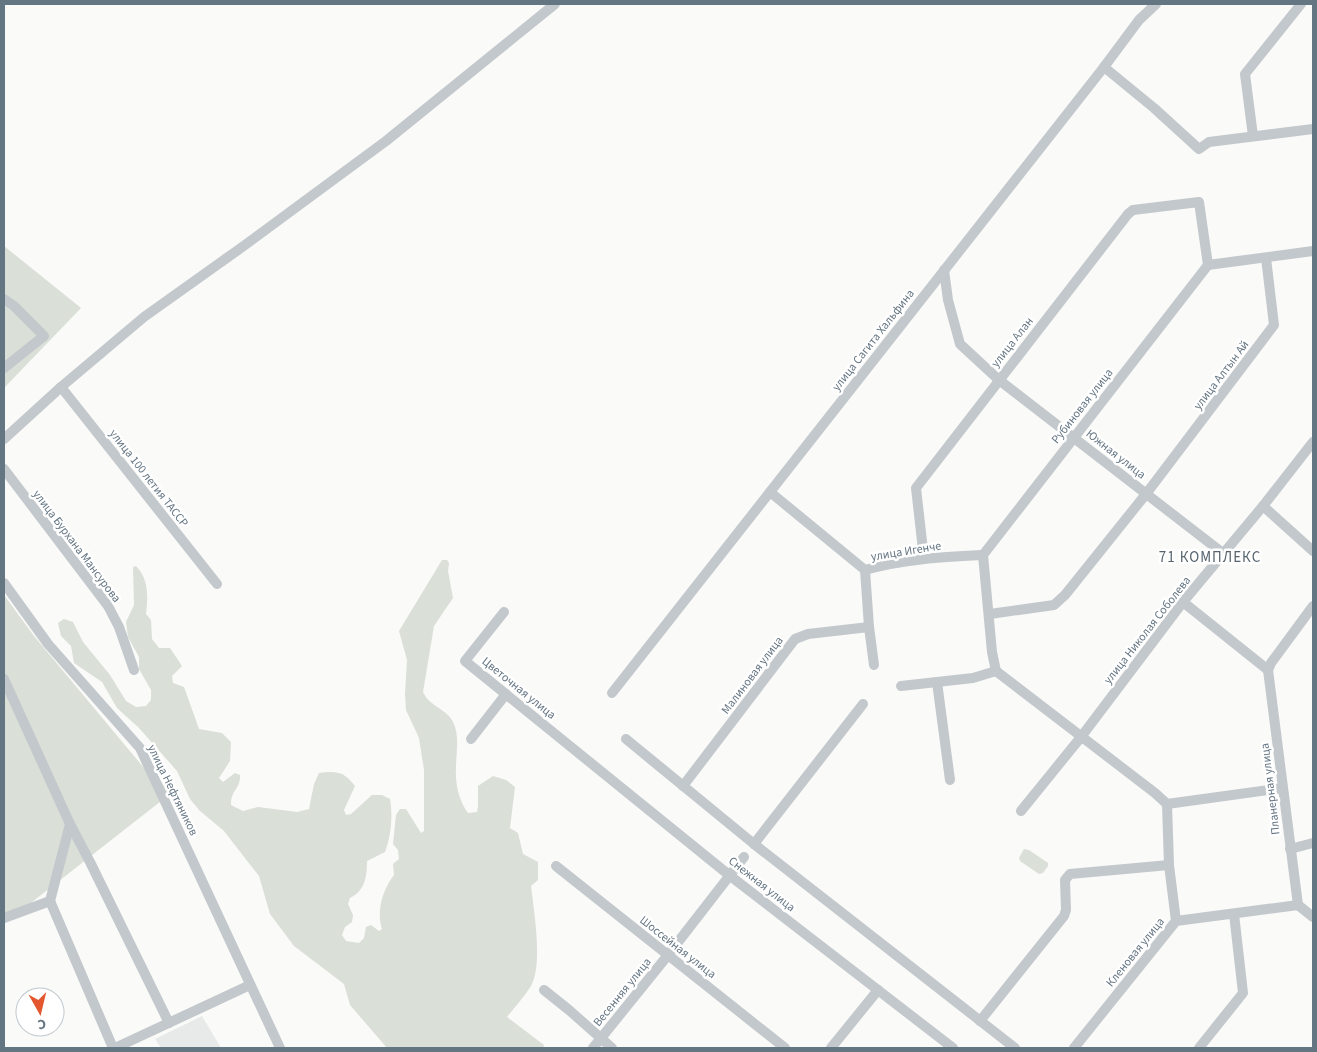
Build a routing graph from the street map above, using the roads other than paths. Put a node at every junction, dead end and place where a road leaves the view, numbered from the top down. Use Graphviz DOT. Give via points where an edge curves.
graph roads {
  1 [pos="555,4"];
  2 [pos="1301,4"];
  3 [pos="1150,6"];
  4 [pos="1104,67"];
  5 [pos="1313,129"];
  6 [pos="1253,136"];
  7 [pos="1313,251"];
  8 [pos="1266,258"];
  9 [pos="1208,265"];
  10 [pos="944,270"];
  11 [pos="4,299"];
  12 [pos="4,368"];
  13 [pos="999,380"];
  14 [pos="61,387"];
  15 [pos="1074,437"];
  16 [pos="4,439"];
  17 [pos="1313,442"];
  18 [pos="4,469"];
  19 [pos="770,492"];
  20 [pos="1146,494"];
  21 [pos="1263,506"];
  22 [pos="1313,551"];
  23 [pos="1224,554"];
  24 [pos="983,555"];
  25 [pos="924,559"];
  26 [pos="865,570"];
  27 [pos="4,583"];
  28 [pos="217,584"];
  29 [pos="1183,602"];
  30 [pos="1313,606"];
  31 [pos="504,612"];
  32 [pos="990,614"];
  33 [pos="1304,617"];
  34 [pos="1313,624"];
  35 [pos="869,627"];
  36 [pos="874,665"];
  37 [pos="134,670"];
  38 [pos="1268,670"];
  39 [pos="996,671"];
  40 [pos="4,679"];
  41 [pos="937,682"];
  42 [pos="901,686"];
  43 [pos="612,693"];
  44 [pos="506,694"];
  45 [pos="863,704"];
  46 [pos="557,735"];
  47 [pos="1081,737"];
  48 [pos="471,739"];
  49 [pos="626,739"];
  50 [pos="950,780"];
  51 [pos="682,786"];
  52 [pos="1283,788"];
  53 [pos="1167,804"];
  54 [pos="1020,811"];
  55 [pos="70,824"];
  56 [pos="1313,843"];
  57 [pos="754,844"];
  58 [pos="1290,849"];
  59 [pos="744,857"];
  60 [pos="1168,865"];
  61 [pos="556,866"];
  62 [pos="729,874"];
  63 [pos="50,901"];
  64 [pos="1298,905"];
  65 [pos="1234,914"];
  66 [pos="4,918"];
  67 [pos="1313,918"];
  68 [pos="1176,921"];
  69 [pos="668,955"];
  70 [pos="250,984"];
  71 [pos="544,990"];
  72 [pos="878,990"];
  73 [pos="980,1022"];
  74 [pos="169,1023"];
  75 [pos="600,1039"];
  76 [pos="114,1048"];
  77 [pos="280,1048"];
  78 [pos="593,1048"];
  79 [pos="612,1048"];
  80 [pos="785,1048"];
  81 [pos="831,1048"];
  82 [pos="953,1048"];
  83 [pos="1014,1048"];
  84 [pos="1074,1048"];
  85 [pos="1199,1048"];
  1 -- 14 [label="street" via="386,141 144,317"];
  2 -- 6 [label="street" via="1245,74"];
  3 -- 4 [label="street, улица Сагита Хальфина"];
  4 -- 6 [label="street" via="1199,149 1209,142"];
  4 -- 10 [label="street, улица Сагита Хальфина"];
  5 -- 6 [label="street"];
  7 -- 8 [label="street"];
  8 -- 9 [label="street"];
  8 -- 20 [label="street, улица Алтын Ай" via="1274,325"];
  9 -- 13 [label="street, улица Алан" via="1200,202 1133,210"];
  9 -- 15 [label="street, Рубиновая улица"];
  10 -- 13 [label="street, Южная улица" via="960,344"];
  10 -- 19 [label="street, улица Сагита Хальфина"];
  11 -- 12 [label="street" via="44,336"];
  13 -- 15 [label="street, Южная улица"];
  13 -- 25 [label="street, улица Алан" via="916,488"];
  14 -- 16 [label="street"];
  14 -- 28 [label="street, улица 100 летия ТАССР"];
  15 -- 20 [label="street, Южная улица"];
  15 -- 24 [label="street, Рубиновая улица"];
  17 -- 21 [label="street, улица Николая Соболева"];
  18 -- 37 [label="street, улица Бурхана Мансурова" via="108,606"];
  19 -- 26 [label="street, улица Игенче"];
  19 -- 43 [label="street, улица Сагита Хальфина"];
  20 -- 23 [label="street, Южная улица"];
  20 -- 32 [label="street, улица Алтын Ай" via="1066,595 1054,605"];
  21 -- 22 [label="street"];
  21 -- 23 [label="street, улица Николая Соболева"];
  23 -- 29 [label="street, улица Николая Соболева"];
  24 -- 25 [label="street, улица Игенче"];
  24 -- 32 [label="street"];
  25 -- 26 [label="street, улица Игенче"];
  26 -- 35 [label="street"];
  27 -- 70 [label="street, улица Нефтяников" via="48,644 140,748"];
  29 -- 38 [label="street"];
  29 -- 47 [label="street, улица Николая Соболева"];
  30 -- 33 [label="street"];
  31 -- 44 [label="street, Цветочная улица" via="465,661"];
  32 -- 39 [label="street"];
  33 -- 34 [label="street"];
  33 -- 38 [label="street"];
  35 -- 36 [label="street"];
  35 -- 51 [label="street, Малиновая улица" via="808,634 795,639"];
  38 -- 52 [label="street, Планерная улица"];
  39 -- 41 [label="street" via="973,678"];
  39 -- 47 [label="street"];
  40 -- 55 [label="street"];
  41 -- 42 [label="street"];
  41 -- 50 [label="street"];
  44 -- 46 [label="street, Цветочная улица"];
  44 -- 48 [label="street"];
  45 -- 57 [label="street"];
  46 -- 62 [label="street, Снежная улица"];
  47 -- 53 [label="street"];
  47 -- 54 [label="street, улица Николая Соболева"];
  49 -- 51 [label="street"];
  51 -- 57 [label="street"];
  52 -- 53 [label="street"];
  52 -- 58 [label="street, Планерная улица"];
  53 -- 60 [label="street"];
  55 -- 63 [label="street"];
  55 -- 74 [label="street"];
  56 -- 58 [label="street"];
  57 -- 73 [label="street"];
  58 -- 64 [label="street, Планерная улица"];
  59 -- 62 [label="street, Весенняя улица"];
  60 -- 68 [label="street"];
  60 -- 73 [label="street" via="1070,874 1065,880 1064,916"];
  61 -- 69 [label="street, Шоссейная улица"];
  62 -- 69 [label="street, Весенняя улица"];
  62 -- 72 [label="street, Снежная улица"];
  63 -- 66 [label="street"];
  63 -- 76 [label="street"];
  64 -- 65 [label="street, Кленовая улица"];
  64 -- 67 [label="street"];
  65 -- 68 [label="street, Кленовая улица"];
  65 -- 85 [label="street" via="1243,993"];
  68 -- 84 [label="street, Кленовая улица"];
  69 -- 75 [label="street, Весенняя улица"];
  69 -- 80 [label="street, Шоссейная улица"];
  70 -- 74 [label="street"];
  70 -- 77 [label="street, улица Нефтяников"];
  71 -- 75 [label="street"];
  72 -- 81 [label="street"];
  72 -- 82 [label="street, Снежная улица"];
  73 -- 83 [label="street"];
  74 -- 76 [label="street"];
  75 -- 78 [label="street, Весенняя улица"];
  75 -- 79 [label="street"];
}
